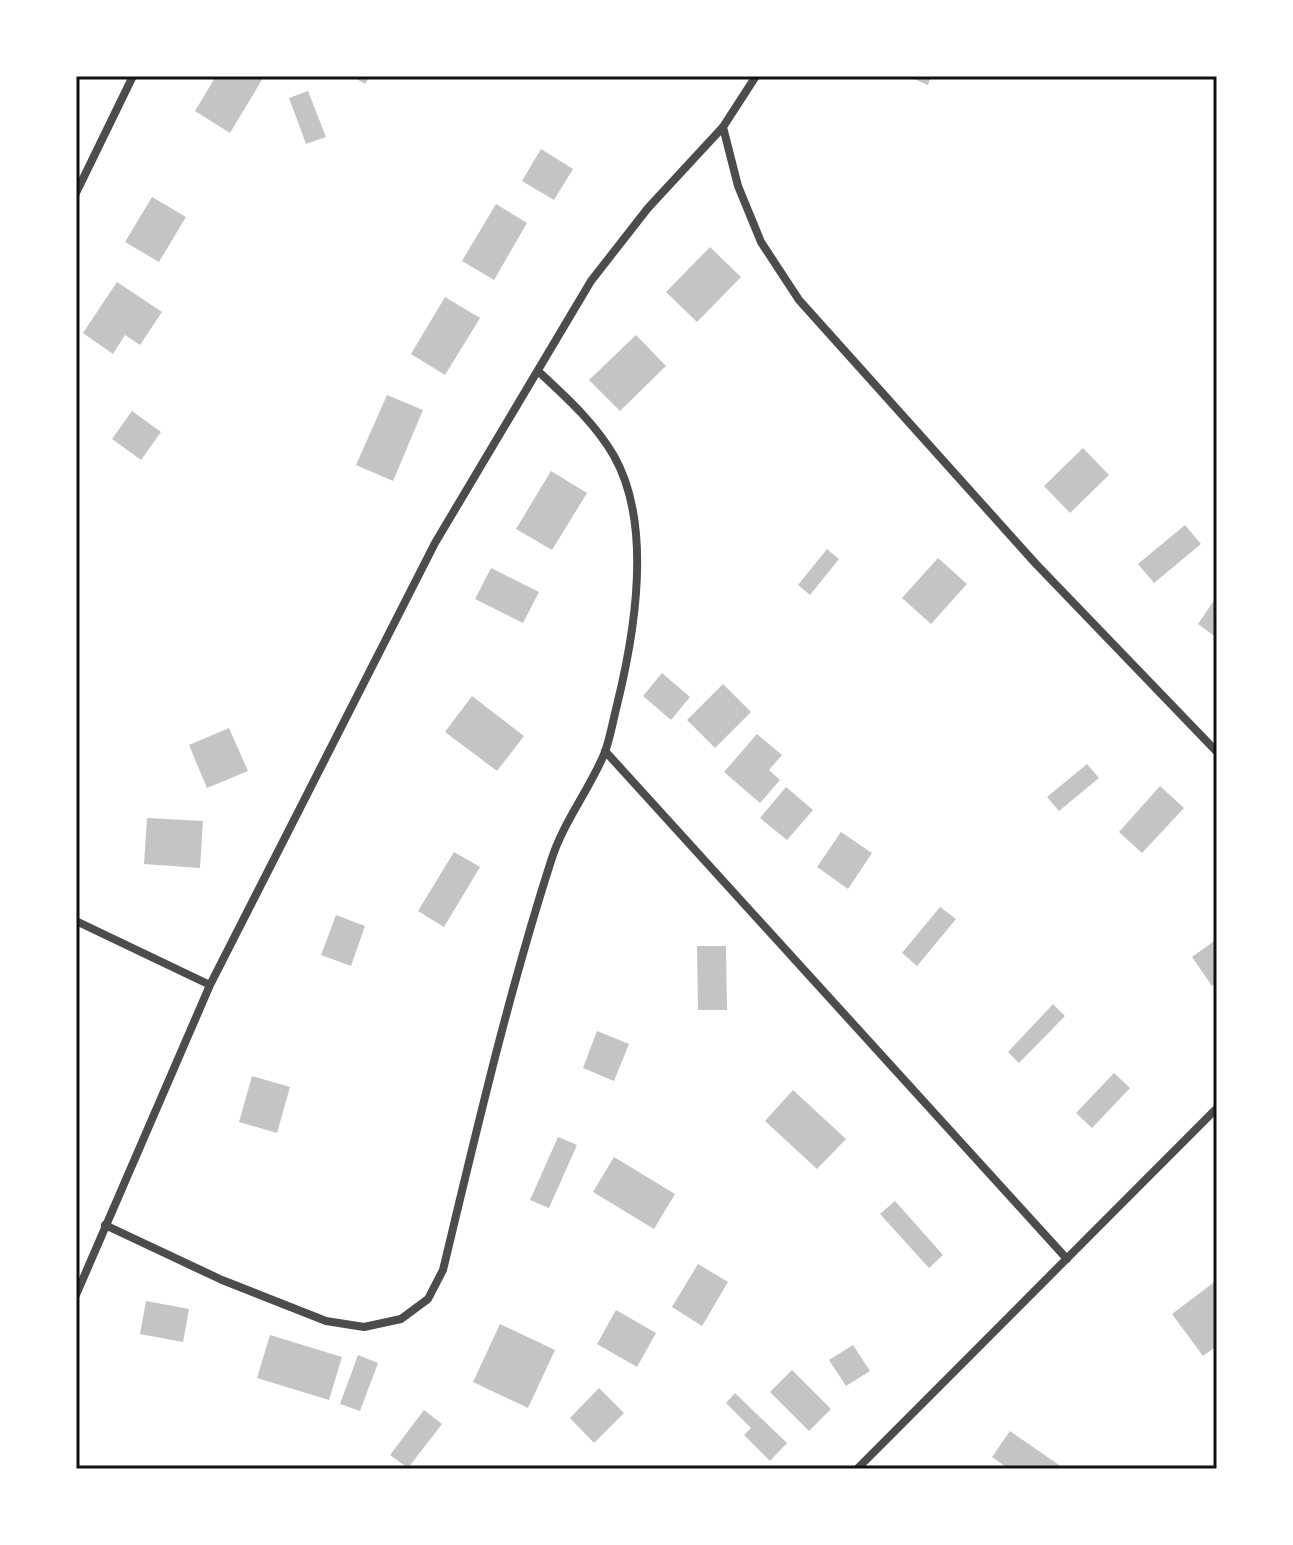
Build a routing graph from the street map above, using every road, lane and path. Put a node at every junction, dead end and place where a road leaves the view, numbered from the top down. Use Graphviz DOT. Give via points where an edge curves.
graph roads {
  1 [pos="133,76"];
  2 [pos="756,76"];
  3 [pos="723,127"];
  4 [pos="76,193"];
  5 [pos="538,371"];
  6 [pos="605,751"];
  7 [pos="1217,752"];
  8 [pos="76,921"];
  9 [pos="210,985"];
  10 [pos="1217,1108"];
  11 [pos="105,1225"];
  12 [pos="1067,1259"];
  13 [pos="76,1295"];
  14 [pos="857,1469"];
  1 -- 4 [label="street"];
  2 -- 3 [label="street"];
  3 -- 5 [label="street" via="648,208 591,281"];
  3 -- 7 [label="street" via="738,186 761,242 799,300 1036,564"];
  5 -- 6 [label="street" via="573,403 615,459 636,537 630,650"];
  5 -- 9 [label="street" via="435,543"];
  6 -- 11 [label="street" via="552,857 443,1270 428,1299 401,1319 364,1327 326,1321"];
  6 -- 12 [label="street"];
  8 -- 9 [label="street"];
  9 -- 11 [label="street"];
  10 -- 12 [label="street"];
  11 -- 13 [label="street"];
  12 -- 14 [label="street"];
}
